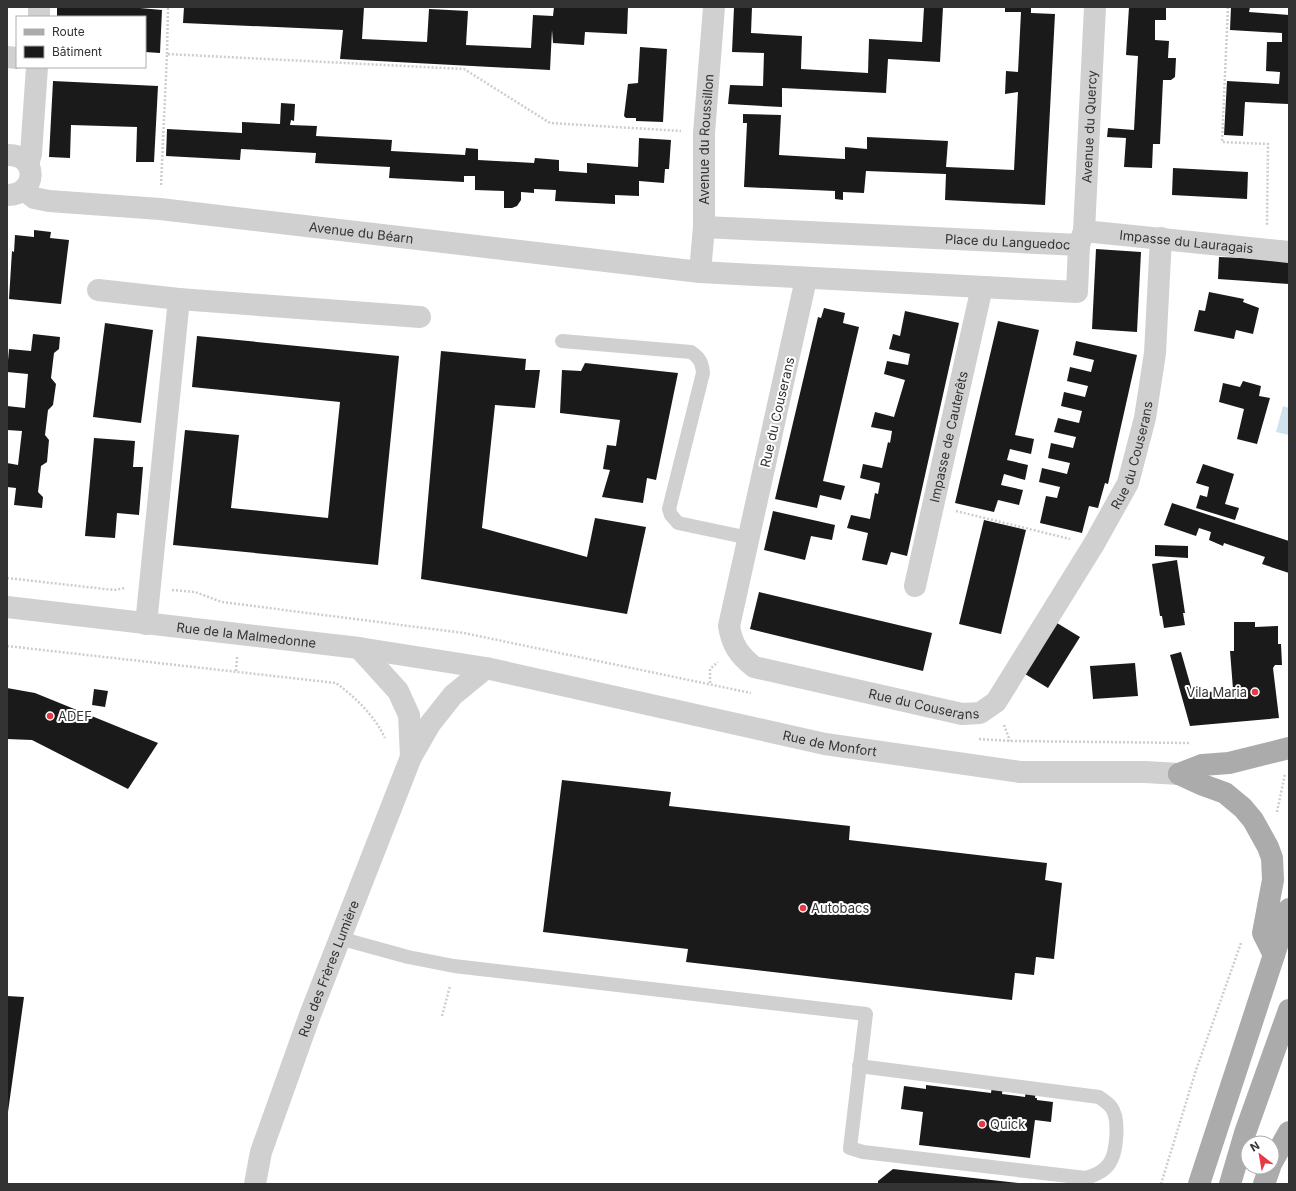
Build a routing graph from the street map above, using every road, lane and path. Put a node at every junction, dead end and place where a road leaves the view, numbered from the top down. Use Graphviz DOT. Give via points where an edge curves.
graph roads {
  1 [pos="168,7"];
  2 [pos="714,7"];
  3 [pos="1095,7"];
  4 [pos="1228,7"];
  5 [pos="167,54"];
  6 [pos="37,68"];
  7 [pos="704,133"];
  8 [pos="7,156"];
  9 [pos="28,164"];
  10 [pos="16,192"];
  11 [pos="160,209"];
  12 [pos="704,227"];
  13 [pos="1081,238"];
  14 [pos="1161,238"];
  15 [pos="1266,250"];
  16 [pos="1289,252"];
  17 [pos="700,272"];
  18 [pos="806,278"];
  19 [pos="982,287"];
  20 [pos="98,290"];
  21 [pos="178,299"];
  22 [pos="420,318"];
  23 [pos="562,341"];
  24 [pos="933,505"];
  25 [pos="749,538"];
  26 [pos="1094,544"];
  27 [pos="7,578"];
  28 [pos="915,586"];
  29 [pos="131,587"];
  30 [pos="7,607"];
  31 [pos="146,624"];
  32 [pos="7,646"];
  33 [pos="359,648"];
  34 [pos="486,668"];
  35 [pos="412,757"];
  36 [pos="1288,758"];
  37 [pos="1179,774"];
  38 [pos="1268,847"];
  39 [pos="1289,909"];
  40 [pos="339,938"];
  41 [pos="1243,938"];
  42 [pos="1274,954"];
  43 [pos="454,966"];
  44 [pos="1289,1010"];
  45 [pos="442,1016"];
  46 [pos="859,1066"];
  47 [pos="1289,1132"];
  48 [pos="1280,1148"];
  49 [pos="255,1184"];
  50 [pos="1161,1184"];
  51 [pos="1199,1184"];
  52 [pos="1230,1184"];
  1 -- 5 [label="path"];
  2 -- 7 [label="street, Avenue du Roussillon"];
  3 -- 13 [label="street, Avenue du Quercy"];
  4 -- 15 [label="path" via="1222,142 1268,144"];
  5 -- 7 [label="path" via="464,69 550,122"];
  5 -- 11 [label="path"];
  6 -- 9 [label="street, Avenue du Béarn" via="31,154"];
  7 -- 12 [label="street, Avenue du Roussillon"];
  8 -- 9 [label="street" via="16,156"];
  9 -- 10 [label="street, Avenue du Béarn" via="31,180"];
  10 -- 11 [label="street, Avenue du Béarn" via="49,201"];
  11 -- 17 [label="street, Avenue du Béarn"];
  12 -- 13 [label="street, Place du Languedoc"];
  12 -- 17 [label="street, Avenue du Roussillon"];
  13 -- 14 [label="street, Impasse du Lauragais"];
  13 -- 19 [label="street, Place du Languedoc" via="1077,292"];
  14 -- 15 [label="street, Impasse du Lauragais"];
  14 -- 26 [label="street, Rue du Couserans" via="1154,353 1145,418 1128,482"];
  15 -- 16 [label="street, Impasse du Lauragais"];
  17 -- 18 [label="street, Place du Languedoc"];
  18 -- 19 [label="street, Place du Languedoc"];
  18 -- 25 [label="street, Rue du Couserans"];
  19 -- 24 [label="street, Impasse de Cauterêts"];
  20 -- 21 [label="street"];
  21 -- 22 [label="street"];
  21 -- 31 [label="street"];
  23 -- 25 [label="lane" via="691,352 699,357 703,373 669,509 678,522"];
  24 -- 26 [label="path"];
  24 -- 28 [label="street, Impasse de Cauterêts"];
  25 -- 26 [label="street, Rue du Couserans" via="729,626 731,641 742,658 754,667 962,714 980,713 996,702"];
  27 -- 29 [label="path" via="114,590"];
  30 -- 31 [label="street, Rue de la Malmedonne"];
  31 -- 33 [label="street, Rue de la Malmedonne"];
  32 -- 35 [label="path" via="336,683 355,697 382,731 391,751"];
  33 -- 34 [label="street, Rue de la Malmedonne"];
  33 -- 35 [label="street, Rue des Frères Lumière" via="398,690 409,715"];
  34 -- 35 [label="street, Rue des Frères Lumière" via="453,695 430,724"];
  34 -- 37 [label="street, Rue de Monfort" via="825,744 1020,772"];
  35 -- 40 [label="street, Rue des Frères Lumière"];
  36 -- 37 [label="main road" via="1202,765"];
  36 -- 38 [label="path"];
  37 -- 38 [label="main road" via="1225,793 1253,820"];
  38 -- 42 [label="main road" via="1272,858 1273,880 1263,933"];
  39 -- 42 [label="main road"];
  40 -- 43 [label="lane"];
  40 -- 49 [label="street, Rue des Frères Lumière" via="261,1152"];
  41 -- 50 [label="path" via="1196,1070"];
  42 -- 51 [label="main road"];
  43 -- 45 [label="path"];
  43 -- 46 [label="lane" via="866,1014"];
  44 -- 52 [label="main road" via="1245,1133"];
  46 -- 46 [label="lane" via="850,1148 863,1152 1086,1178 1098,1174 1109,1164 1114,1153 1117,1123 1112,1108 1099,1097"];
  47 -- 48 [label="main road"];
}
